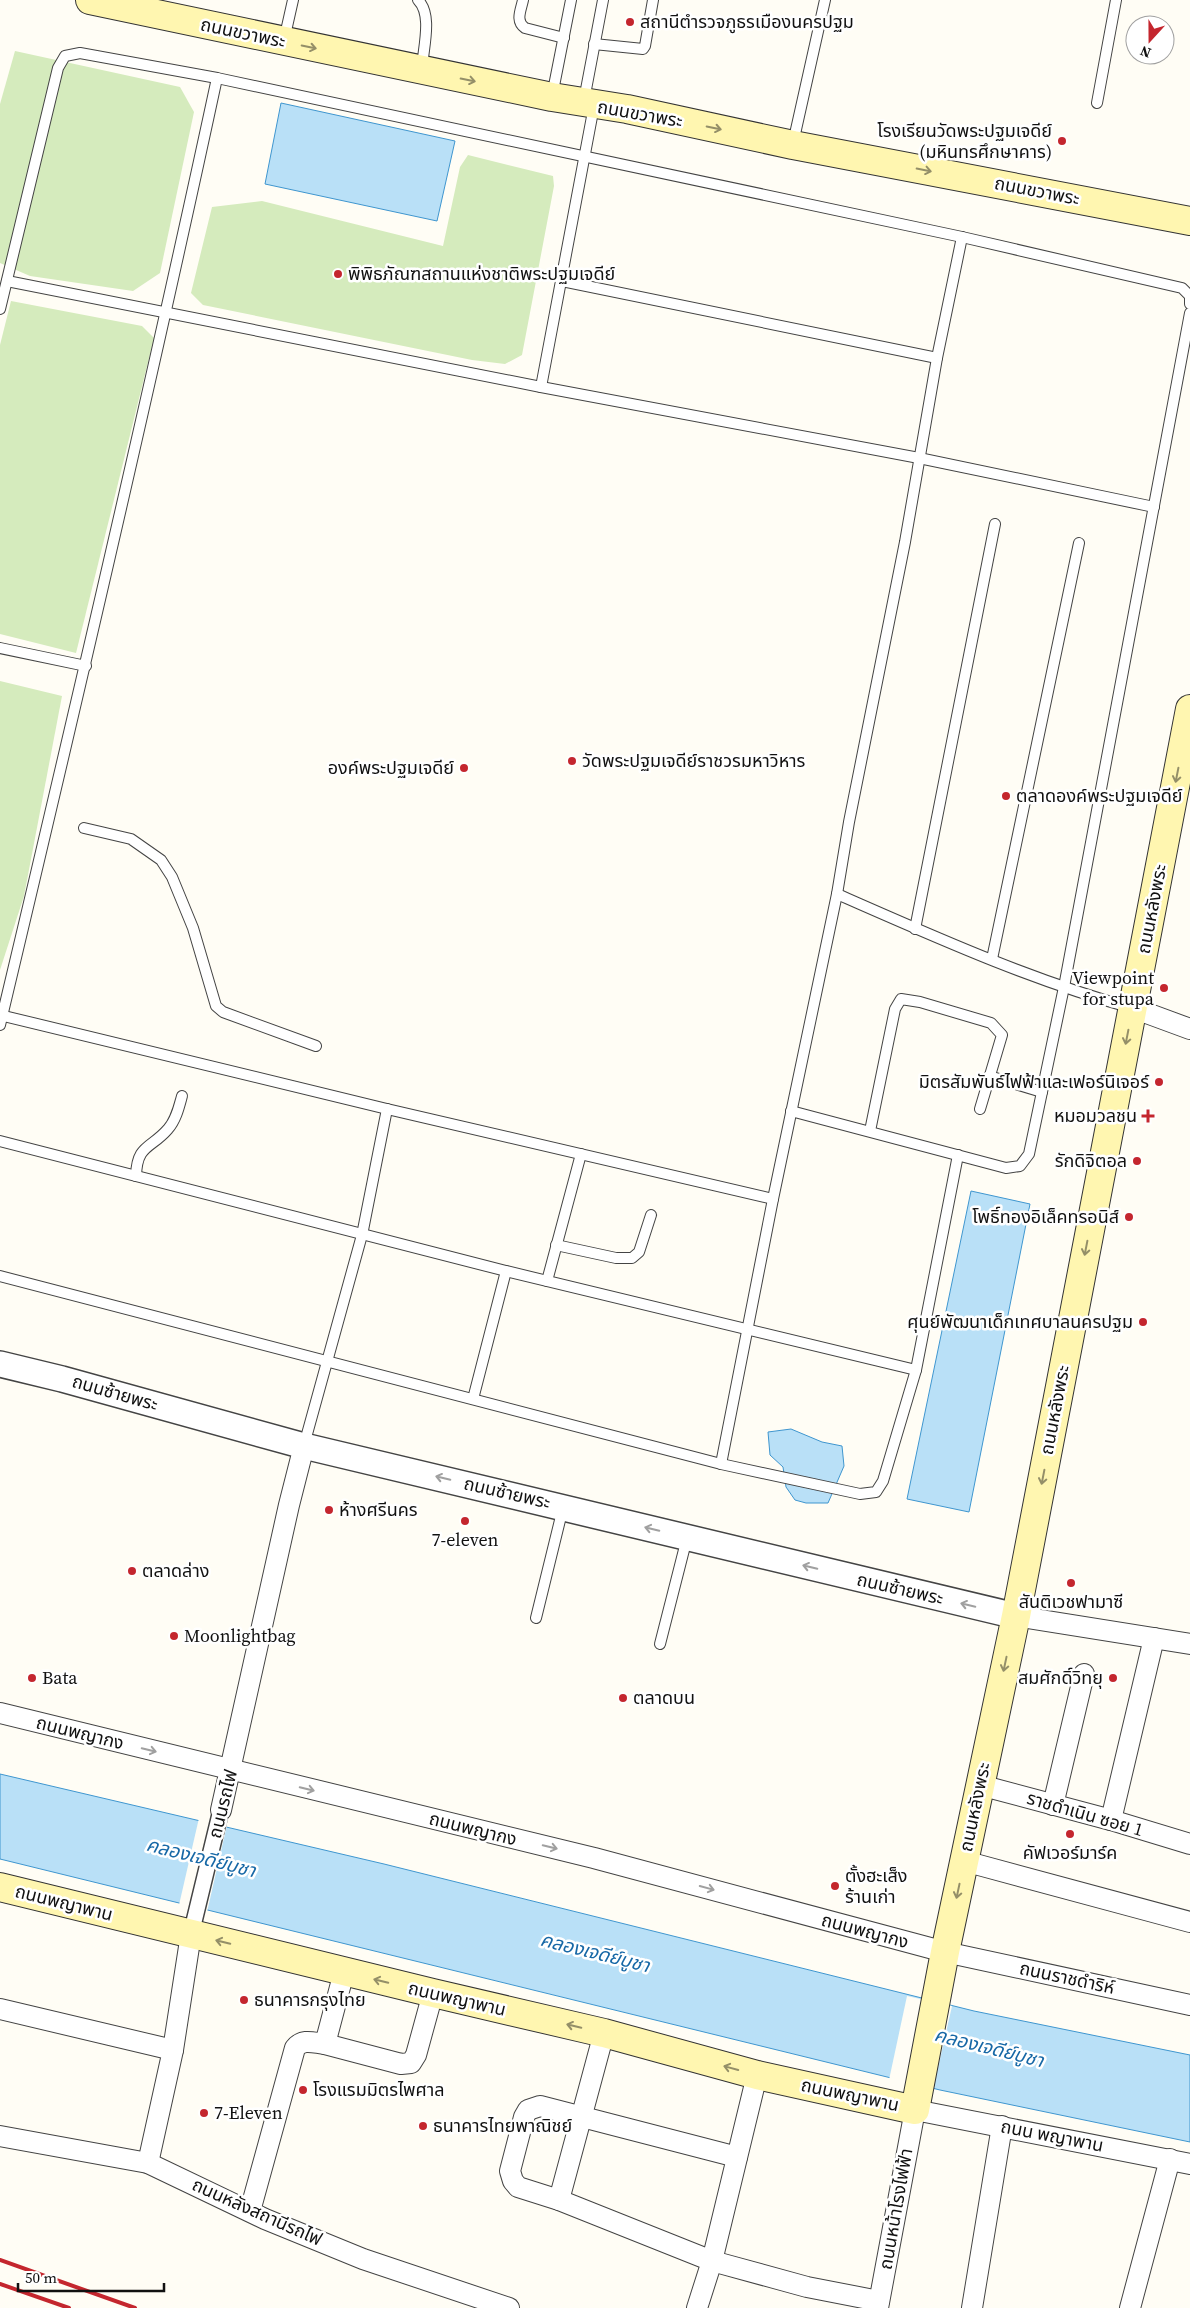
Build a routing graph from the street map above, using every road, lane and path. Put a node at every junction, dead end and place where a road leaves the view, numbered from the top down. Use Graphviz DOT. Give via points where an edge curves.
graph roads {
  1 [pos="90,0"];
  2 [pos="293,0"];
  3 [pos="418,0"];
  4 [pos="523,0"];
  5 [pos="571,0"];
  6 [pos="602,0"];
  7 [pos="653,0"];
  8 [pos="825,0"];
  9 [pos="1116,0"];
  10 [pos="152,6"];
  11 [pos="564,38"];
  12 [pos="284,41"];
  13 [pos="594,44"];
  14 [pos="422,71"];
  15 [pos="218,78"];
  16 [pos="552,97"];
  17 [pos="1097,103"];
  18 [pos="589,105"];
  19 [pos="792,144"];
  20 [pos="585,157"];
  21 [pos="1190,221"];
  22 [pos="962,237"];
  23 [pos="7,281"];
  24 [pos="562,281"];
  25 [pos="1190,304"];
  26 [pos="0,309"];
  27 [pos="167,311"];
  28 [pos="1190,313"];
  29 [pos="937,358"];
  30 [pos="541,386"];
  31 [pos="919,458"];
  32 [pos="1154,507"];
  33 [pos="995,524"];
  34 [pos="1078,543"];
  35 [pos="0,648"];
  36 [pos="86,666"];
  37 [pos="1189,720"];
  38 [pos="84,828"];
  39 [pos="837,894"];
  40 [pos="915,929"];
  41 [pos="992,959"];
  42 [pos="1064,987"];
  43 [pos="1133,1008"];
  44 [pos="1,1019"];
  45 [pos="1190,1029"];
  46 [pos="316,1046"];
  47 [pos="989,1076"];
  48 [pos="1042,1092"];
  49 [pos="182,1096"];
  50 [pos="387,1109"];
  51 [pos="980,1109"];
  52 [pos="791,1110"];
  53 [pos="870,1131"];
  54 [pos="0,1141"];
  55 [pos="581,1154"];
  56 [pos="958,1155"];
  57 [pos="136,1176"];
  58 [pos="773,1199"];
  59 [pos="651,1215"];
  60 [pos="362,1235"];
  61 [pos="556,1245"];
  62 [pos="506,1271"];
  63 [pos="0,1276"];
  64 [pos="547,1281"];
  65 [pos="748,1329"];
  66 [pos="327,1361"];
  67 [pos="0,1364"];
  68 [pos="916,1370"];
  69 [pos="473,1399"];
  70 [pos="304,1446"];
  71 [pos="721,1464"];
  72 [pos="564,1506"];
  73 [pos="687,1538"];
  74 [pos="1016,1616"];
  75 [pos="536,1618"];
  76 [pos="1154,1638"];
  77 [pos="660,1644"];
  78 [pos="1190,1644"];
  79 [pos="1084,1674"];
  80 [pos="0,1713"];
  81 [pos="231,1770"];
  82 [pos="980,1785"];
  83 [pos="1053,1805"];
  84 [pos="221,1810"];
  85 [pos="1111,1820"];
  86 [pos="1190,1844"];
  87 [pos="964,1861"];
  88 [pos="0,1887"];
  89 [pos="1190,1922"];
  90 [pos="192,1925"];
  91 [pos="945,1952"];
  92 [pos="344,1972"];
  93 [pos="433,1993"];
  94 [pos="1190,2005"];
  95 [pos="0,2009"];
  96 [pos="604,2033"];
  97 [pos="325,2044"];
  98 [pos="173,2050"];
  99 [pos="757,2075"];
  100 [pos="917,2101"];
  101 [pos="582,2115"];
  102 [pos="1002,2126"];
  103 [pos="0,2136"];
  104 [pos="737,2157"];
  105 [pos="1170,2159"];
  106 [pos="148,2163"];
  107 [pos="1190,2164"];
  108 [pos="559,2200"];
  109 [pos="250,2212"];
  110 [pos="712,2260"];
  111 [pos="879,2304"];
  112 [pos="509,2308"];
  113 [pos="697,2308"];
  114 [pos="972,2308"];
  115 [pos="1130,2308"];
  1 -- 10 [label="main road, ถนนขวาพระ"];
  2 -- 12 [label="lane"];
  3 -- 14 [label="lane" via="426,15"];
  4 -- 11 [label="lane" via="519,18 521,25"];
  5 -- 11 [label="lane"];
  6 -- 13 [label="lane"];
  7 -- 13 [label="lane" via="643,49"];
  8 -- 19 [label="lane"];
  9 -- 17 [label="lane"];
  10 -- 12 [label="main road, ถนนขวาพระ"];
  11 -- 16 [label="lane"];
  12 -- 14 [label="main road, ถนนขวาพระ, one-way"];
  13 -- 18 [label="lane"];
  14 -- 16 [label="main road, ถนนขวาพระ, one-way"];
  15 -- 20 [label="lane"];
  15 -- 23 [label="lane" via="80,52 65,56 58,68"];
  15 -- 27 [label="lane"];
  16 -- 18 [label="main road, ถนนขวาพระ"];
  18 -- 19 [label="main road, ถนนขวาพระ, one-way"];
  18 -- 20 [label="lane"];
  19 -- 21 [label="main road, ถนนขวาพระ, one-way"];
  20 -- 22 [label="lane"];
  20 -- 24 [label="lane"];
  22 -- 25 [label="lane" via="1182,288 1190,296"];
  22 -- 29 [label="lane"];
  23 -- 26 [label="lane"];
  23 -- 27 [label="lane"];
  24 -- 29 [label="lane"];
  24 -- 30 [label="lane"];
  27 -- 30 [label="lane"];
  27 -- 36 [label="lane"];
  28 -- 32 [label="lane"];
  29 -- 31 [label="lane"];
  30 -- 31 [label="lane"];
  31 -- 32 [label="lane"];
  31 -- 39 [label="lane"];
  32 -- 42 [label="lane"];
  33 -- 40 [label="lane"];
  34 -- 41 [label="lane"];
  35 -- 36 [label="lane"];
  36 -- 44 [label="lane"];
  37 -- 43 [label="main road, ถนนหลังพระ, one-way"];
  38 -- 46 [label="lane" via="130,839 161,860 172,877 193,928 216,1006 223,1012"];
  39 -- 40 [label="lane"];
  39 -- 52 [label="lane"];
  40 -- 41 [label="lane"];
  41 -- 42 [label="lane"];
  42 -- 43 [label="lane"];
  42 -- 48 [label="lane"];
  43 -- 45 [label="street"];
  43 -- 74 [label="main road, ถนนหลังพระ, one-way"];
  44 -- 50 [label="lane"];
  47 -- 48 [label="lane"];
  47 -- 51 [label="lane"];
  47 -- 53 [label="lane" via="1002,1035 991,1023 920,1002 901,1000 895,1009"];
  48 -- 56 [label="lane" via="1029,1154 1020,1166 1006,1168"];
  49 -- 57 [label="lane" via="170,1128 146,1146 137,1162"];
  50 -- 55 [label="lane"];
  50 -- 60 [label="lane"];
  52 -- 53 [label="lane"];
  52 -- 58 [label="lane"];
  53 -- 56 [label="lane"];
  54 -- 57 [label="lane"];
  55 -- 58 [label="lane"];
  55 -- 61 [label="lane"];
  56 -- 68 [label="lane"];
  57 -- 60 [label="lane"];
  58 -- 65 [label="lane"];
  59 -- 61 [label="lane" via="639,1252 632,1258 616,1258"];
  60 -- 62 [label="lane"];
  60 -- 66 [label="lane"];
  61 -- 64 [label="lane"];
  62 -- 64 [label="lane"];
  62 -- 69 [label="lane"];
  63 -- 66 [label="lane"];
  64 -- 65 [label="lane"];
  65 -- 68 [label="lane"];
  65 -- 71 [label="lane"];
  66 -- 69 [label="lane"];
  66 -- 70 [label="lane"];
  67 -- 70 [label="street, ถนนซ้ายพระ" via="62,1378"];
  68 -- 71 [label="lane" via="883,1481 876,1492 860,1494"];
  69 -- 71 [label="lane"];
  72 -- 70 [label="street, ถนนซ้ายพระ, one-way"];
  70 -- 81 [label="street, ถนนรถไฟ" via="288,1505"];
  73 -- 72 [label="street, ถนนซ้ายพระ, one-way"];
  72 -- 75 [label="lane"];
  74 -- 73 [label="street, ถนนซ้ายพระ, one-way"];
  73 -- 77 [label="lane"];
  74 -- 76 [label="street"];
  74 -- 82 [label="main road, ถนนหลังพระ, one-way"];
  76 -- 78 [label="street"];
  76 -- 85 [label="street"];
  79 -- 83 [label="street"];
  80 -- 81 [label="street, ถนนพญากง, one-way"];
  81 -- 84 [label="street, ถนนรถไฟ"];
  81 -- 91 [label="street, ถนนพญากง, one-way" via="594,1858"];
  82 -- 83 [label="street, ราชดำเนิน ซอย 1"];
  82 -- 87 [label="main road, ถนนหลังพระ"];
  83 -- 85 [label="street, ราชดำเนิน ซอย 1"];
  84 -- 90 [label="street, ถนนรถไฟ"];
  85 -- 86 [label="street, ราชดำเนิน ซอย 1"];
  87 -- 89 [label="street"];
  87 -- 91 [label="main road, ถนนหลังพระ, one-way"];
  88 -- 90 [label="main road, ถนนพญาพาน"];
  92 -- 90 [label="main road, ถนนพญาพาน, one-way"];
  90 -- 98 [label="street, ถนนรถไฟ"];
  91 -- 94 [label="street, ถนนราชดำริห์"];
  91 -- 100 [label="main road, ถนนหลังพระ"];
  93 -- 92 [label="main road, ถนนพญาพาน, one-way"];
  92 -- 97 [label="street"];
  96 -- 93 [label="main road, ถนนพญาพาน, one-way"];
  93 -- 97 [label="street" via="411,2063 401,2064"];
  95 -- 98 [label="street"];
  99 -- 96 [label="main road, ถนนพญาพาน, one-way"];
  96 -- 101 [label="street"];
  97 -- 109 [label="street" via="306,2042 296,2048"];
  98 -- 106 [label="street, ถนนรถไฟ"];
  99 -- 100 [label="main road, ถนนพญาพาน"];
  99 -- 104 [label="street"];
  100 -- 102 [label="street, ถนน พญาพาน"];
  100 -- 111 [label="street, ถนนหน้าโรงไฟฟ้า"];
  101 -- 104 [label="street"];
  101 -- 108 [label="street"];
  101 -- 108 [label="street" via="540,2106 528,2110 524,2117 510,2171 512,2182 518,2187"];
  102 -- 105 [label="street, ถนน พญาพาน"];
  102 -- 114 [label="street"];
  103 -- 106 [label="street, ถนนหลังสถานีรถไฟ"];
  104 -- 110 [label="street"];
  105 -- 107 [label="street, ถนน พญาพาน"];
  105 -- 115 [label="street"];
  106 -- 109 [label="street, ถนนหลังสถานีรถไฟ"];
  108 -- 110 [label="street"];
  109 -- 112 [label="street, ถนนหลังสถานีรถไฟ" via="363,2258"];
  110 -- 111 [label="street"];
  110 -- 113 [label="street"];
}
